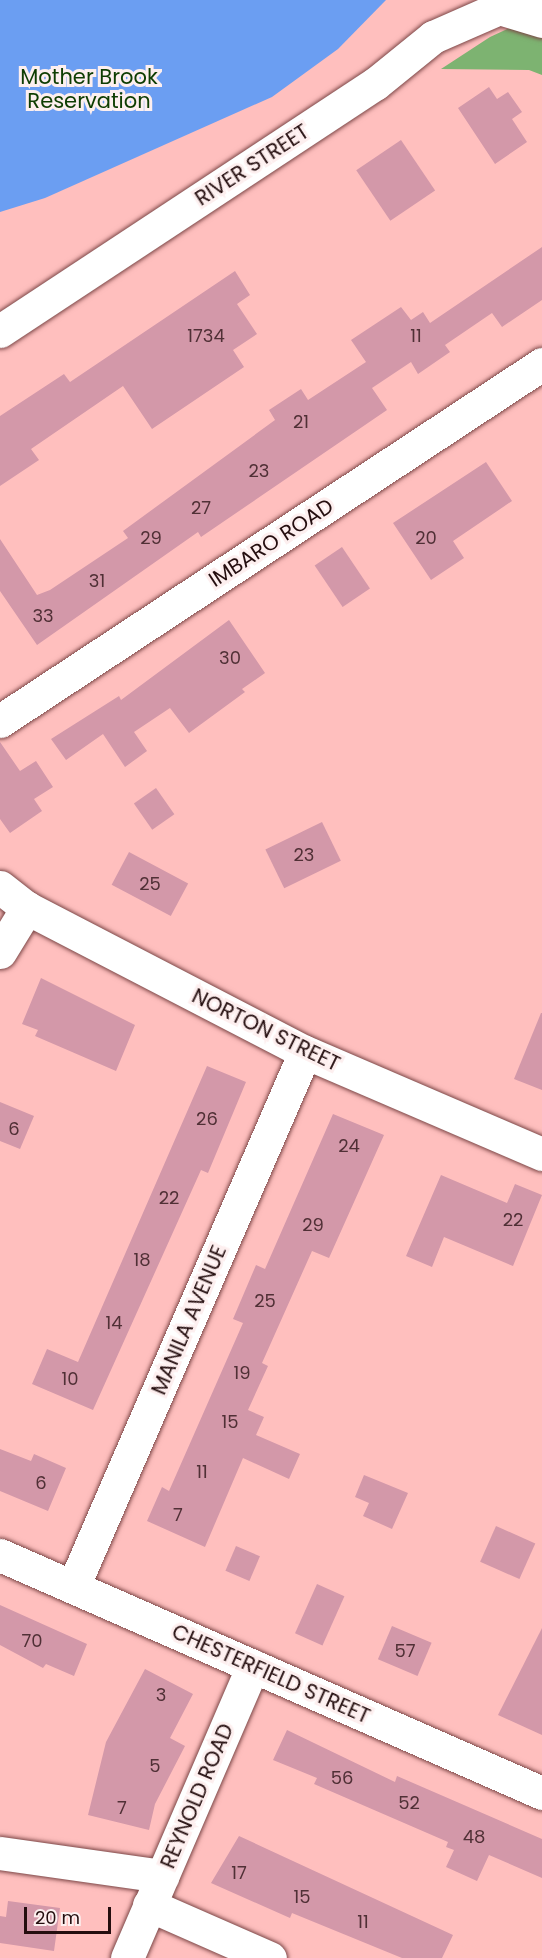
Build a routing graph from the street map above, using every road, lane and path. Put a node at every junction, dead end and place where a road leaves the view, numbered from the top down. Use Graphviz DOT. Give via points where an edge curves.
graph roads {
  1 [pos="541,0"];
  2 [pos="498,4"];
  3 [pos="542,21"];
  4 [pos="0,331"];
  5 [pos="542,364"];
  6 [pos="0,721"];
  7 [pos="0,888"];
  8 [pos="27,908"];
  9 [pos="0,952"];
  10 [pos="305,1052"];
  11 [pos="542,1154"];
  12 [pos="0,1555"];
  13 [pos="73,1587"];
  14 [pos="253,1666"];
  15 [pos="542,1793"];
  16 [pos="0,1853"];
  17 [pos="155,1891"];
  18 [pos="127,1958"];
  19 [pos="270,1958"];
  1 -- 2 [label="street, RIVER STREET"];
  2 -- 3 [label="street"];
  2 -- 4 [label="street, RIVER STREET" via="433,37 375,84"];
  5 -- 6 [label="street, IMBARO ROAD"];
  7 -- 8 [label="street, NORTON STREET"];
  8 -- 9 [label="street"];
  8 -- 10 [label="street, NORTON STREET"];
  10 -- 11 [label="street, NORTON STREET"];
  10 -- 13 [label="street, MANILA AVENUE"];
  12 -- 13 [label="street, CHESTERFIELD STREET"];
  13 -- 14 [label="street, CHESTERFIELD STREET"];
  14 -- 15 [label="street, CHESTERFIELD STREET"];
  14 -- 17 [label="street, REYNOLD ROAD"];
  16 -- 17 [label="street"];
  17 -- 18 [label="street, REYNOLD ROAD"];
  17 -- 19 [label="street"];
}
